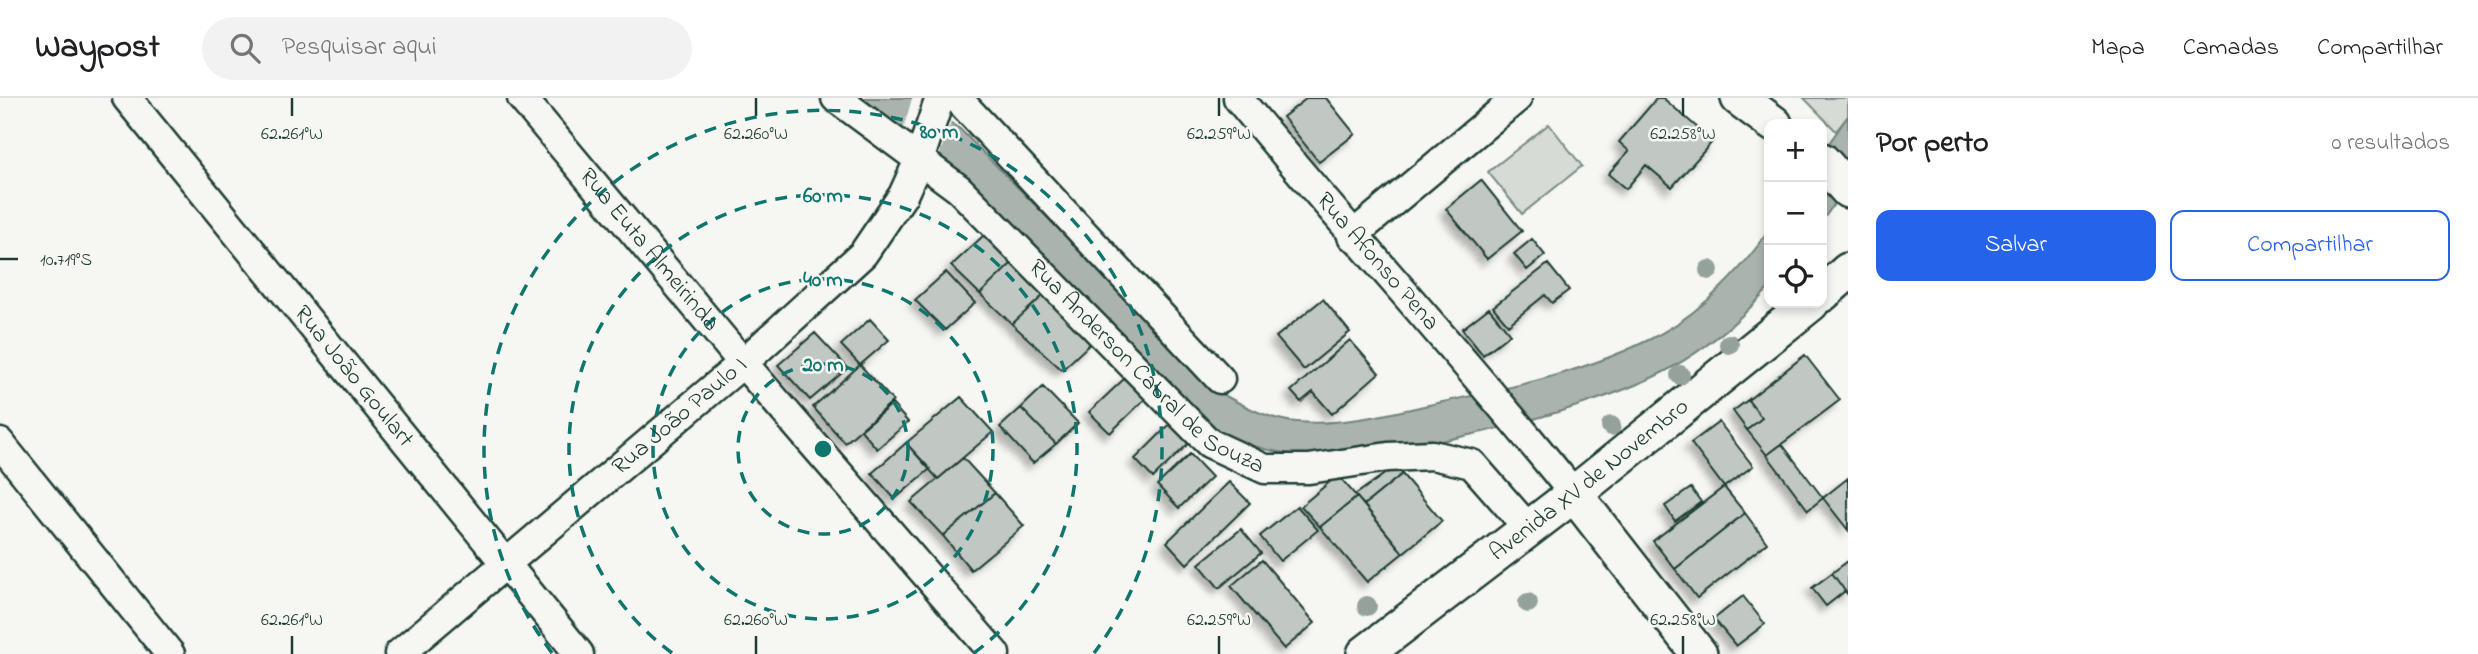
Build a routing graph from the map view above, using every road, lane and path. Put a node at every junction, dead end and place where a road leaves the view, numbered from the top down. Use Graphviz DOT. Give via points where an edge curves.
graph roads {
  1 [pos="127,98"];
  2 [pos="523,98"];
  3 [pos="836,98"];
  4 [pos="1238,98"];
  5 [pos="1517,98"];
  6 [pos="1739,98"];
  7 [pos="1767,119"];
  8 [pos="935,123"];
  9 [pos="1827,167"];
  10 [pos="1848,190"];
  11 [pos="1352,236"];
  12 [pos="1848,271"];
  13 [pos="1827,290"];
  14 [pos="1805,308"];
  15 [pos="743,363"];
  16 [pos="1220,379"];
  17 [pos="0,443"];
  18 [pos="1574,494"];
  19 [pos="1529,529"];
  20 [pos="507,564"];
  21 [pos="170,654"];
  22 [pos="399,654"];
  23 [pos="579,654"];
  24 [pos="995,654"];
  25 [pos="1365,654"];
  26 [pos="1699,654"];
  1 -- 20 [label="street, Rua João Goulart"];
  2 -- 15 [label="street, Rua Euta Almeirinda"];
  3 -- 8 [label="street, Rua Anderson Cabral de Souza"];
  4 -- 11 [label="street, Rua Afonso Pena"];
  5 -- 11 [label="street"];
  6 -- 7 [label="street"];
  8 -- 15 [label="street, Rua João Paulo I" via="903,195 863,254"];
  8 -- 16 [label="street"];
  8 -- 19 [label="street, Rua Anderson Cabral de Souza" via="959,188 1209,443 1265,469 1309,469 1432,455 1472,464"];
  9 -- 10 [label="street"];
  11 -- 18 [label="street, Rua Afonso Pena"];
  12 -- 13 [label="street"];
  14 -- 18 [label="street, Avenida XV de Novembro"];
  15 -- 20 [label="street, Rua João Paulo I"];
  15 -- 24 [label="street, Rua Euta Almeirinda"];
  17 -- 21 [label="street"];
  18 -- 19 [label="street, Avenida XV de Novembro"];
  18 -- 26 [label="street"];
  19 -- 25 [label="street, Avenida XV de Novembro"];
  20 -- 22 [label="street, Rua João Paulo I"];
  20 -- 23 [label="street, Rua João Goulart"];
}
